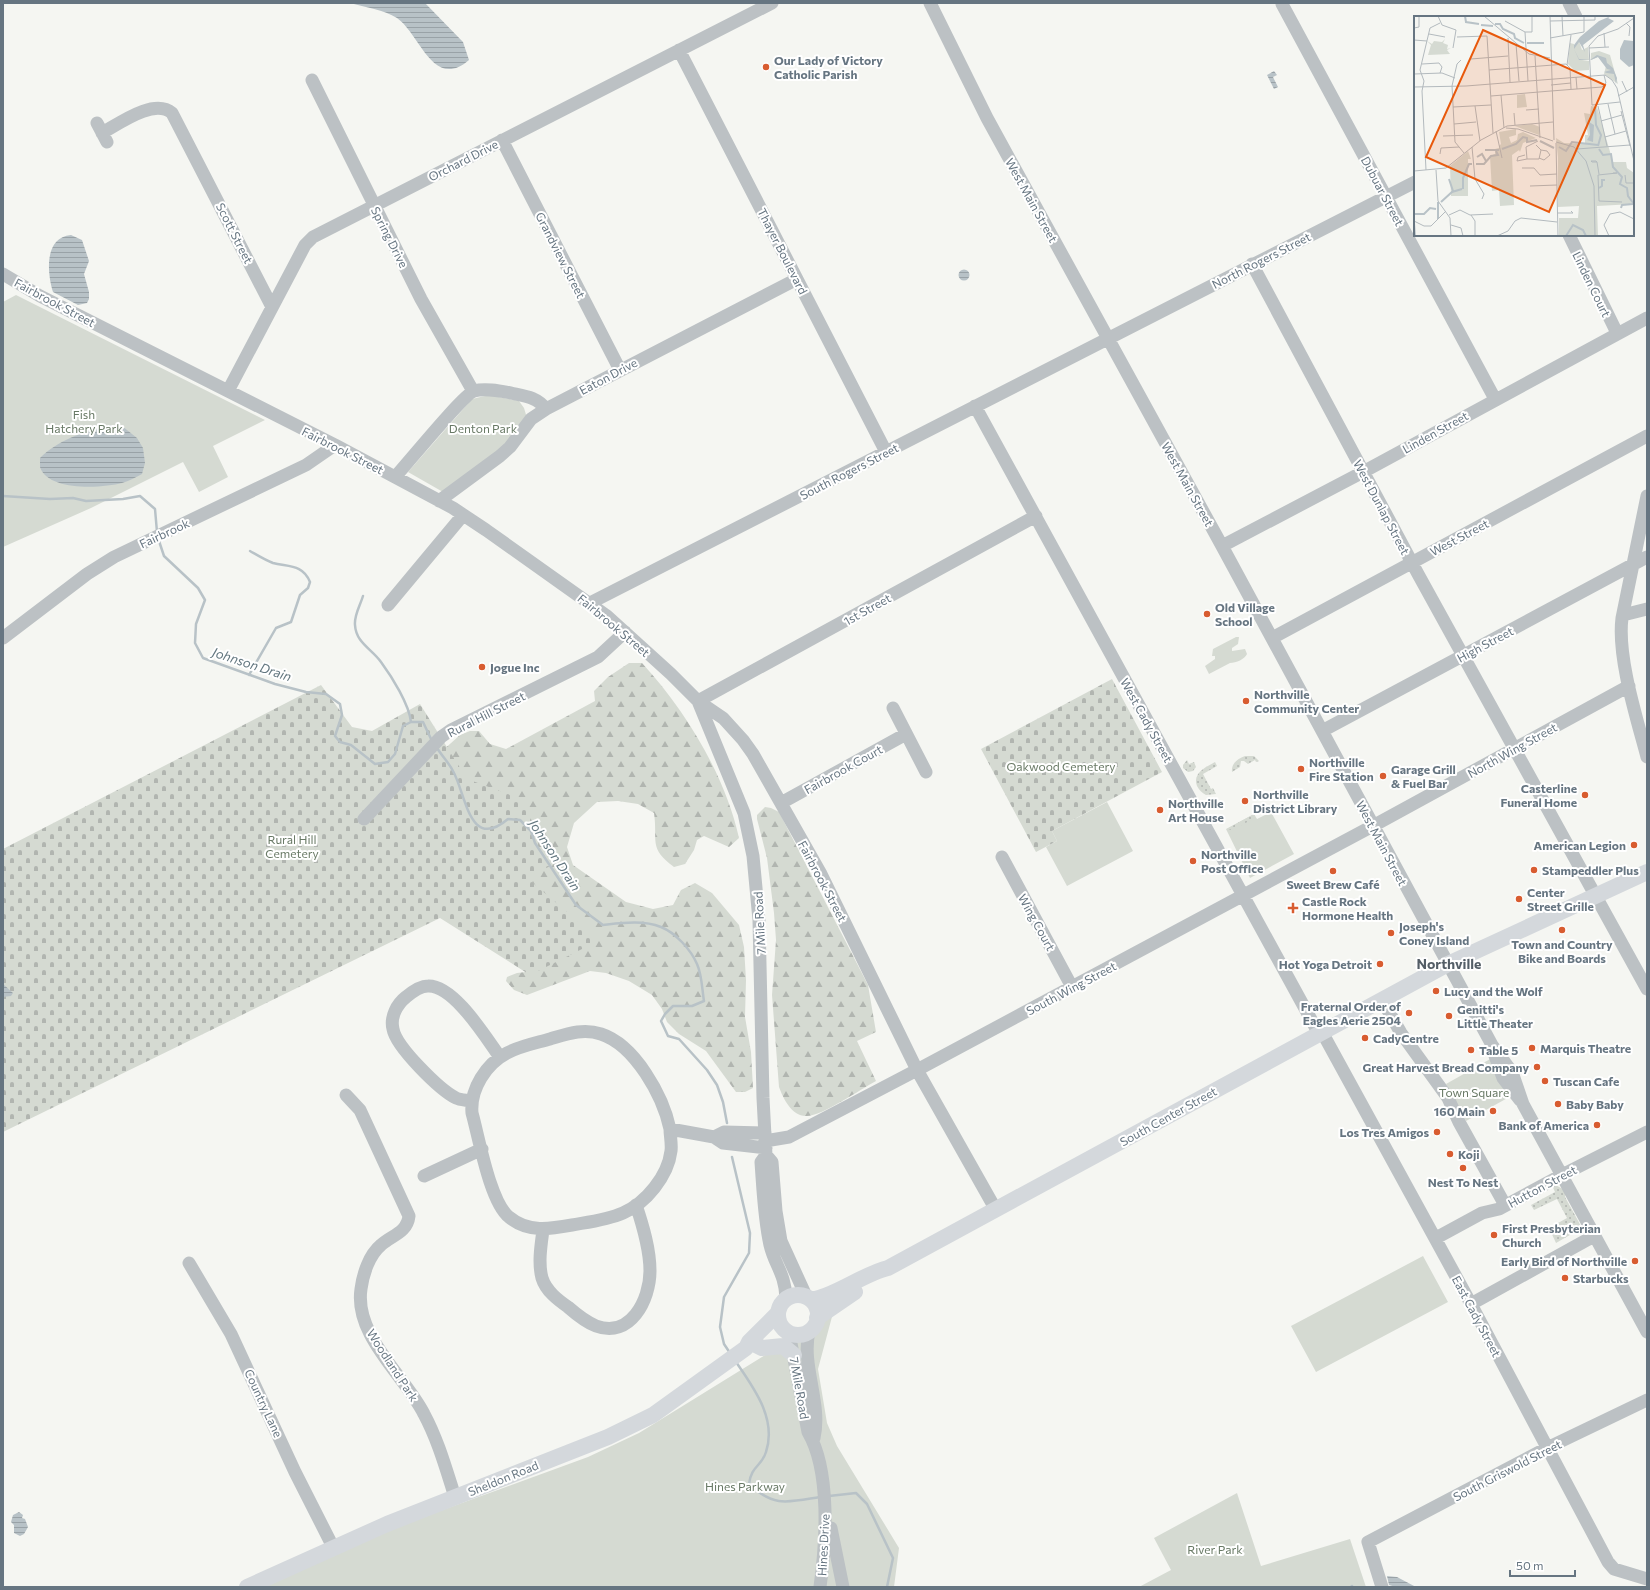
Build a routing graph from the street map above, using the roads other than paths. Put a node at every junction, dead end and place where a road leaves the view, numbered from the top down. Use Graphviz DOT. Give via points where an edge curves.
graph roads {
  1 [pos="772,3"];
  2 [pos="930,3"];
  3 [pos="1569,3"];
  4 [pos="1282,4"];
  5 [pos="1576,16"];
  6 [pos="679,50"];
  7 [pos="312,80"];
  8 [pos="102,133"];
  9 [pos="502,140"];
  10 [pos="1414,183"];
  11 [pos="1386,197"];
  12 [pos="374,206"];
  13 [pos="1569,236"];
  14 [pos="1252,264"];
  15 [pos="3,274"];
  16 [pos="797,279"];
  17 [pos="272,307"];
  18 [pos="1647,318"];
  19 [pos="1617,333"];
  20 [pos="1107,338"];
  21 [pos="620,370"];
  22 [pos="228,391"];
  23 [pos="473,391"];
  24 [pos="1495,399"];
  25 [pos="975,406"];
  26 [pos="546,409"];
  27 [pos="1647,436"];
  28 [pos="334,445"];
  29 [pos="886,452"];
  30 [pos="1363,472"];
  31 [pos="395,477"];
  32 [pos="1647,496"];
  33 [pos="439,501"];
  34 [pos="463,515"];
  35 [pos="1036,516"];
  36 [pos="1222,546"];
  37 [pos="1647,557"];
  38 [pos="1412,562"];
  39 [pos="1633,565"];
  40 [pos="590,603"];
  41 [pos="388,605"];
  42 [pos="1647,609"];
  43 [pos="1623,615"];
  44 [pos="625,632"];
  45 [pos="3,638"];
  46 [pos="1272,638"];
  47 [pos="1463,655"];
  48 [pos="1630,686"];
  49 [pos="698,701"];
  50 [pos="893,708"];
  51 [pos="1322,731"];
  52 [pos="906,734"];
  53 [pos="1513,748"];
  54 [pos="1647,757"];
  55 [pos="926,772"];
  56 [pos="781,803"];
  57 [pos="364,819"];
  58 [pos="1373,825"];
  59 [pos="1002,857"];
  60 [pos="1647,872"];
  61 [pos="1243,894"];
  62 [pos="1595,896"];
  63 [pos="1448,964"];
  64 [pos="1072,987"];
  65 [pos="1647,989"];
  66 [pos="1382,1000"];
  67 [pos="1321,1033"];
  68 [pos="500,1057"];
  69 [pos="917,1070"];
  70 [pos="346,1095"];
  71 [pos="471,1101"];
  72 [pos="670,1129"];
  73 [pos="1647,1132"];
  74 [pos="766,1144"];
  75 [pos="482,1149"];
  76 [pos="1562,1175"];
  77 [pos="424,1176"];
  78 [pos="636,1205"];
  79 [pos="1505,1205"];
  80 [pos="996,1210"];
  81 [pos="543,1230"];
  82 [pos="1594,1236"];
  83 [pos="1436,1238"];
  84 [pos="189,1262"];
  85 [pos="888,1268"];
  86 [pos="786,1298"];
  87 [pos="809,1298"];
  88 [pos="1471,1304"];
  89 [pos="778,1313"];
  90 [pos="813,1325"];
  91 [pos="788,1332"];
  92 [pos="1647,1332"];
  93 [pos="743,1352"];
  94 [pos="794,1356"];
  95 [pos="1647,1400"];
  96 [pos="814,1441"];
  97 [pos="1547,1448"];
  98 [pos="455,1497"];
  99 [pos="825,1504"];
  100 [pos="333,1547"];
  101 [pos="1647,1579"];
  102 [pos="248,1587"];
  103 [pos="820,1587"];
  104 [pos="843,1587"];
  105 [pos="1382,1587"];
  1 -- 6 [label="street, Orchard Drive"];
  2 -- 20 [label="street, West Main Street" via="986,118"];
  3 -- 5 [label="street"];
  4 -- 11 [label="street, Dubuar Street"];
  6 -- 9 [label="street, Orchard Drive"];
  6 -- 16 [label="street, Thayer Boulevard"];
  7 -- 12 [label="street, Spring Drive"];
  8 -- 17 [label="street, Scott Street" via="148,109 164,108 175,117"];
  9 -- 12 [label="street, Orchard Drive"];
  9 -- 21 [label="street, Grandview Street"];
  10 -- 11 [label="street, North Rogers Street"];
  11 -- 14 [label="street, North Rogers Street"];
  11 -- 24 [label="street, Dubuar Street"];
  12 -- 17 [label="street, Orchard Drive" via="308,240"];
  12 -- 23 [label="street, Spring Drive" via="425,306"];
  13 -- 19 [label="street, Linden Court"];
  14 -- 20 [label="street, North Rogers Street"];
  14 -- 30 [label="street, West Dunlap Street"];
  15 -- 22 [label="street, Fairbrook Street" via="40,296"];
  16 -- 21 [label="street, Eaton Drive"];
  16 -- 29 [label="street, Thayer Boulevard"];
  17 -- 22 [label="street, Orchard Drive"];
  18 -- 19 [label="street, Linden Street"];
  19 -- 24 [label="street, Linden Street"];
  20 -- 25 [label="street, South Rogers Street"];
  20 -- 36 [label="street, West Main Street"];
  21 -- 26 [label="street, Eaton Drive"];
  22 -- 28 [label="street, Fairbrook Street"];
  23 -- 26 [label="street" via="523,395 534,398"];
  23 -- 31 [label="street"];
  24 -- 30 [label="street, Linden Street"];
  25 -- 29 [label="street, South Rogers Street"];
  25 -- 35 [label="street, West Cady Street"];
  26 -- 33 [label="street, Eaton Drive" via="531,419 500,456"];
  27 -- 38 [label="street, West Street"];
  28 -- 31 [label="street, Fairbrook Street"];
  28 -- 45 [label="street, Fairbrook" via="306,465 114,557 87,574"];
  29 -- 40 [label="street, South Rogers Street"];
  30 -- 36 [label="street, Linden Street"];
  30 -- 38 [label="street, West Dunlap Street"];
  31 -- 33 [label="street, Fairbrook Street"];
  32 -- 39 [label="street"];
  33 -- 34 [label="street, Fairbrook Street"];
  34 -- 40 [label="street, Fairbrook Street"];
  34 -- 41 [label="street"];
  35 -- 49 [label="street, 1st Street"];
  35 -- 61 [label="street, West Cady Street"];
  36 -- 46 [label="street, West Main Street"];
  37 -- 39 [label="street, High Street"];
  38 -- 46 [label="street, West Street"];
  38 -- 47 [label="street, West Dunlap Street"];
  39 -- 43 [label="street"];
  39 -- 47 [label="street, High Street"];
  40 -- 44 [label="street, Fairbrook Street"];
  42 -- 43 [label="street"];
  43 -- 48 [label="street" via="1622,641"];
  44 -- 49 [label="street, Fairbrook Street"];
  44 -- 57 [label="street, Rural Hill Street" via="598,658 441,737"];
  46 -- 51 [label="street, West Main Street"];
  47 -- 51 [label="street, High Street"];
  47 -- 53 [label="street, West Dunlap Street"];
  48 -- 53 [label="street, North Wing Street"];
  48 -- 54 [label="street"];
  49 -- 56 [label="street, Fairbrook Street" via="723,718 743,740"];
  49 -- 74 [label="street, 7 Mile Road" via="744,813 753,856 759,920"];
  50 -- 52 [label="street"];
  51 -- 58 [label="street, West Main Street"];
  52 -- 55 [label="street"];
  52 -- 56 [label="street, Fairbrook Court"];
  53 -- 58 [label="street, North Wing Street"];
  53 -- 62 [label="street, West Dunlap Street"];
  56 -- 69 [label="street, Fairbrook Street" via="821,874"];
  58 -- 61 [label="street, South Wing Street"];
  58 -- 63 [label="street, West Main Street"];
  59 -- 64 [label="street, Wing Court"];
  60 -- 62 [label="main road, South Center Street"];
  61 -- 64 [label="street, South Wing Street"];
  61 -- 67 [label="street, West Cady Street"];
  62 -- 63 [label="main road, South Center Street"];
  62 -- 65 [label="street, West Dunlap Street"];
  63 -- 66 [label="main road, South Center Street"];
  63 -- 76 [label="street, West Main Street" via="1492,1045 1503,1078 1523,1104"];
  64 -- 69 [label="street, South Wing Street"];
  66 -- 67 [label="main road, South Center Street"];
  66 -- 79 [label="street" via="1401,1033 1448,1098 1458,1122"];
  67 -- 80 [label="main road, South Center Street"];
  67 -- 83 [label="street, East Cady Street"];
  68 -- 71 [label="street" via="477,1083"];
  68 -- 71 [label="street" via="459,1003 442,990 428,986 418,988 399,1004 392,1022 399,1042 426,1075 445,1091 458,1099"];
  68 -- 72 [label="street" via="516,1049 577,1032 590,1031 606,1035 623,1047 647,1076 663,1106"];
  69 -- 74 [label="street, South Wing Street" via="789,1137"];
  69 -- 80 [label="street, Fairbrook Street"];
  70 -- 98 [label="street, Woodland Park" via="360,1110 409,1216 405,1229 380,1245 368,1265 360,1291 364,1318 378,1347 425,1414"];
  71 -- 75 [label="street"];
  72 -- 74 [label="street, South Wing Street" via="714,1137 724,1132"];
  72 -- 78 [label="street" via="671,1151 665,1170 652,1190"];
  73 -- 76 [label="street, Hutton Street"];
  74 -- 86 [label="street, 7 Mile Road" via="761,1162 768,1234 771,1248 783,1274"];
  74 -- 87 [label="street, 7 Mile Road" via="772,1162 781,1241"];
  75 -- 77 [label="street"];
  75 -- 81 [label="street" via="495,1196 502,1210 520,1225"];
  76 -- 79 [label="street, Hutton Street"];
  76 -- 82 [label="street, West Main Street"];
  78 -- 81 [label="street" via="622,1214"];
  78 -- 81 [label="street" via="647,1247 649,1281 645,1298 635,1316 617,1328 604,1328 590,1323 548,1290 542,1278 540,1260"];
  79 -- 83 [label="street, Hutton Street" via="1482,1213"];
  80 -- 85 [label="main road, South Center Street"];
  82 -- 88 [label="street"];
  82 -- 92 [label="street, West Main Street"];
  83 -- 88 [label="street, East Cady Street"];
  84 -- 100 [label="street, Country Lane" via="234,1341"];
  85 -- 87 [label="main road, South Center Street" via="815,1299"];
  85 -- 90 [label="main road, South Center Street" via="881,1277 847,1296"];
  86 -- 87 [label="main road" via="796,1294"];
  86 -- 89 [label="main road"];
  87 -- 90 [label="main road" via="817,1308"];
  88 -- 97 [label="street, East Cady Street"];
  89 -- 91 [label="main road" via="779,1321"];
  89 -- 93 [label="main road, Sheldon Road" via="749,1342"];
  90 -- 91 [label="main road" via="799,1335"];
  90 -- 96 [label="street, 7 Mile Road" via="807,1350 815,1425"];
  91 -- 93 [label="main road, Sheldon Road"];
  91 -- 94 [label="street, 7 Mile Road"];
  93 -- 94 [label="main road" via="782,1346"];
  93 -- 98 [label="main road, Sheldon Road" via="659,1410 634,1424"];
  94 -- 96 [label="street, 7 Mile Road" via="808,1432"];
  95 -- 97 [label="street, South Griswold Street"];
  96 -- 99 [label="street, 7 Mile Road"];
  97 -- 101 [label="street, East Cady Street" via="1609,1565 1616,1570"];
  97 -- 105 [label="street, South Griswold Street" via="1368,1542"];
  98 -- 100 [label="main road, Sheldon Road"];
  99 -- 103 [label="street, Hines Drive" via="824,1558"];
  99 -- 104 [label="street"];
  100 -- 102 [label="main road, Sheldon Road"];
}
